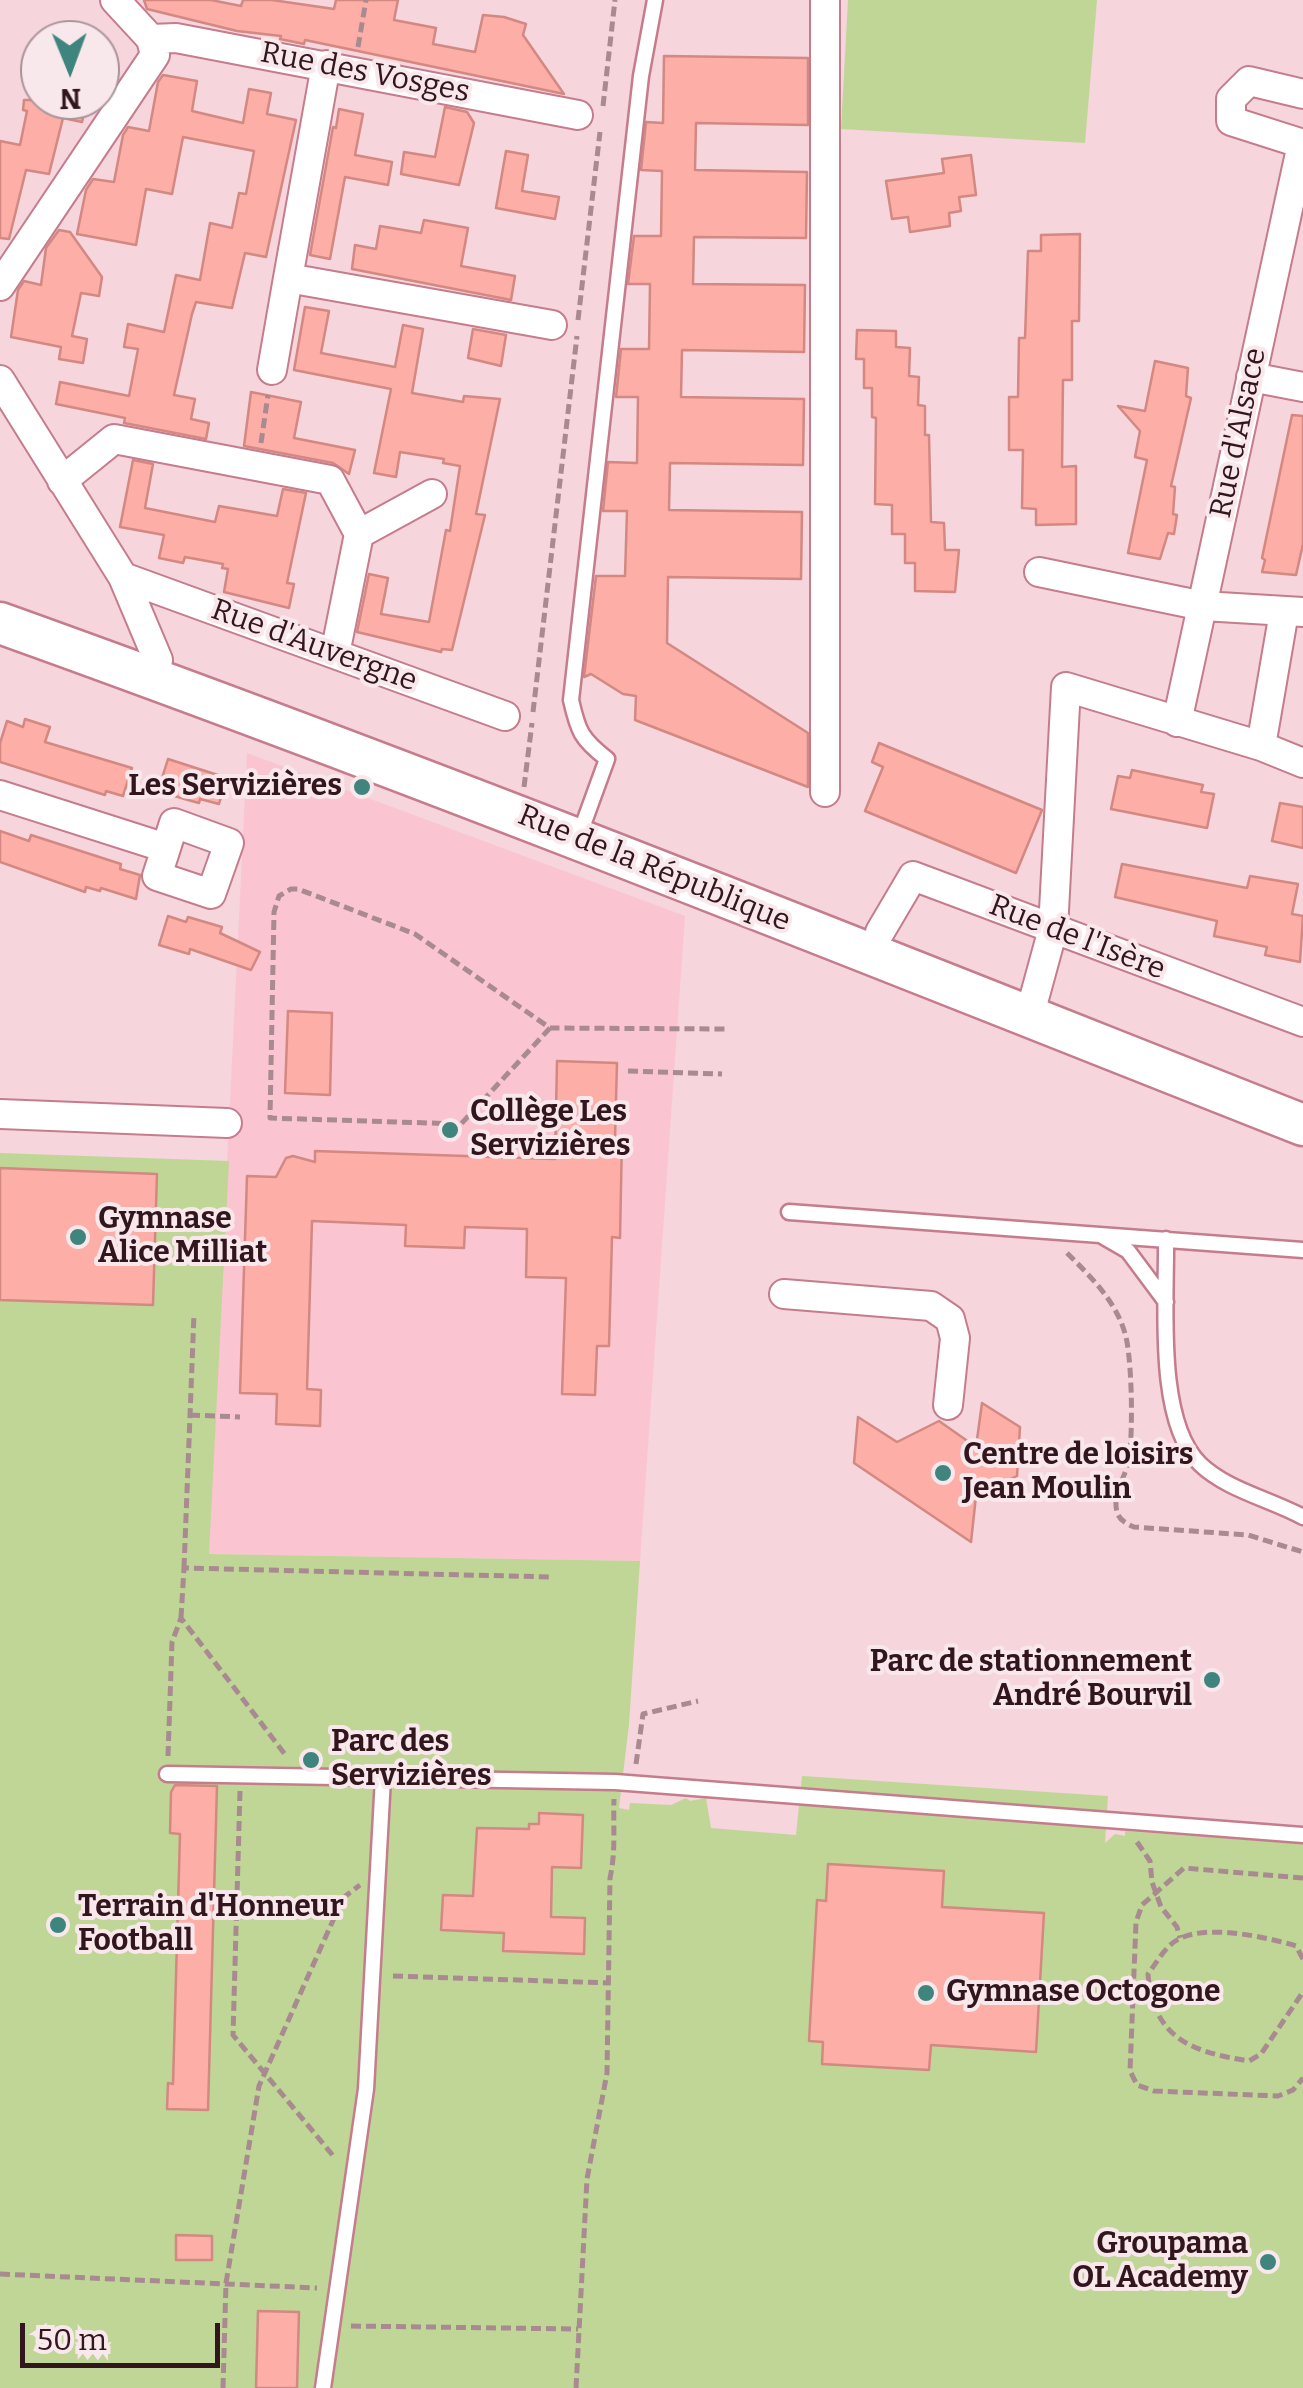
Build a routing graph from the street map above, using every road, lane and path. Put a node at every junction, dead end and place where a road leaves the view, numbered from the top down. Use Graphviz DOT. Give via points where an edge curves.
graph roads {
  1 [pos="115,0"];
  2 [pos="366,0"];
  3 [pos="615,0"];
  4 [pos="655,0"];
  5 [pos="825,0"];
  6 [pos="151,39"];
  7 [pos="340,67"];
  8 [pos="1303,94"];
  9 [pos="578,115"];
  10 [pos="1302,144"];
  11 [pos="288,278"];
  12 [pos="0,286"];
  13 [pos="552,324"];
  14 [pos="272,370"];
  15 [pos="1250,376"];
  16 [pos="0,380"];
  17 [pos="1303,387"];
  18 [pos="258,466"];
  19 [pos="62,482"];
  20 [pos="432,494"];
  21 [pos="359,534"];
  22 [pos="1039,572"];
  23 [pos="124,577"];
  24 [pos="0,603"];
  25 [pos="1202,606"];
  26 [pos="1294,612"];
  27 [pos="0,622"];
  28 [pos="335,654"];
  29 [pos="158,660"];
  30 [pos="505,716"];
  31 [pos="1177,722"];
  32 [pos="1261,746"];
  33 [pos="1303,763"];
  34 [pos="470,784"];
  35 [pos="524,790"];
  36 [pos="825,792"];
  37 [pos="0,795"];
  38 [pos="582,826"];
  39 [pos="166,848"];
  40 [pos="1052,928"];
  41 [pos="880,932"];
  42 [pos="1033,1005"];
  43 [pos="1303,1022"];
  44 [pos="550,1028"];
  45 [pos="725,1030"];
  46 [pos="628,1071"];
  47 [pos="722,1074"];
  48 [pos="1303,1098"];
  49 [pos="0,1114"];
  50 [pos="226,1123"];
  51 [pos="1303,1125"];
  52 [pos="789,1212"];
  53 [pos="1044,1230"];
  54 [pos="1098,1234"];
  55 [pos="1166,1239"];
  56 [pos="1303,1250"];
  57 [pos="784,1294"];
  58 [pos="1167,1302"];
  59 [pos="194,1314"];
  60 [pos="948,1405"];
  61 [pos="190,1415"];
  62 [pos="240,1417"];
  63 [pos="1303,1517"];
  64 [pos="1303,1552"];
  65 [pos="184,1568"];
  66 [pos="550,1578"];
  67 [pos="181,1618"];
  68 [pos="698,1700"];
  69 [pos="167,1774"];
  70 [pos="241,1775"];
  71 [pos="301,1776"];
  72 [pos="383,1778"];
  73 [pos="616,1782"];
  74 [pos="633,1784"];
  75 [pos="1126,1822"];
  76 [pos="1303,1835"];
  77 [pos="378,1871"];
  78 [pos="1303,1878"];
  79 [pos="1156,1892"];
  80 [pos="1303,1936"];
  81 [pos="1180,1938"];
  82 [pos="1296,1946"];
  83 [pos="1303,1959"];
  84 [pos="374,1976"];
  85 [pos="610,1983"];
  86 [pos="1303,1992"];
  87 [pos="264,2073"];
  88 [pos="1303,2078"];
  89 [pos="353,2180"];
  90 [pos="0,2274"];
  91 [pos="226,2283"];
  92 [pos="335,2290"];
  93 [pos="331,2326"];
  94 [pos="578,2329"];
  95 [pos="223,2388"];
  96 [pos="323,2388"];
  97 [pos="576,2388"];
  1 -- 6 [label="street"];
  2 -- 7 [label="path"];
  3 -- 35 [label="path"];
  4 -- 38 [label="lane" via="571,700 578,730 606,759"];
  5 -- 36 [label="street"];
  6 -- 7 [label="street, Rue des Vosges"];
  6 -- 12 [label="street" via="155,55 140,80"];
  7 -- 9 [label="street, Rue des Vosges"];
  7 -- 11 [label="street"];
  8 -- 10 [label="street" via="1249,81 1231,99 1231,121"];
  10 -- 15 [label="street, Rue d'Alsace"];
  11 -- 13 [label="street"];
  11 -- 14 [label="street"];
  14 -- 18 [label="path"];
  15 -- 17 [label="street"];
  15 -- 25 [label="street, Rue d'Alsace"];
  16 -- 19 [label="street"];
  18 -- 19 [label="street" via="114,439"];
  18 -- 21 [label="street" via="330,480"];
  19 -- 23 [label="street"];
  20 -- 21 [label="street"];
  21 -- 28 [label="street"];
  22 -- 25 [label="street"];
  23 -- 28 [label="street, Rue d'Auvergne"];
  23 -- 29 [label="street"];
  24 -- 29 [label="main road, Rue de la République"];
  25 -- 26 [label="street"];
  25 -- 31 [label="street, Rue d'Alsace"];
  26 -- 32 [label="street"];
  27 -- 34 [label="main road, Rue de la République"];
  28 -- 30 [label="street, Rue d'Auvergne"];
  29 -- 34 [label="main road, Rue de la République"];
  31 -- 32 [label="street"];
  31 -- 40 [label="street" via="1066,687"];
  32 -- 33 [label="street"];
  34 -- 35 [label="main road, Rue de la République"];
  34 -- 38 [label="main road, Rue de la République"];
  35 -- 38 [label="main road, Rue de la République"];
  37 -- 39 [label="street"];
  38 -- 41 [label="main road, Rue de la République"];
  38 -- 42 [label="main road, Rue de la République"];
  40 -- 41 [label="street, Rue de l'Isère" via="912,876"];
  40 -- 42 [label="street"];
  40 -- 43 [label="street, Rue de l'Isère"];
  41 -- 42 [label="main road, Rue de la République"];
  42 -- 48 [label="main road, Rue de la République"];
  42 -- 51 [label="main road, Rue de la République"];
  44 -- 44 [label="path" via="461,1124 270,1118 279,896 298,890 415,934"];
  44 -- 45 [label="path"];
  46 -- 47 [label="path"];
  49 -- 50 [label="street"];
  52 -- 53 [label="lane"];
  53 -- 54 [label="lane"];
  53 -- 64 [label="path" via="1100,1287 1128,1344 1131,1436 1117,1500 1123,1522 1248,1535"];
  54 -- 55 [label="lane"];
  54 -- 58 [label="lane" via="1128,1251"];
  55 -- 56 [label="lane"];
  55 -- 58 [label="lane"];
  57 -- 60 [label="street" via="931,1306 950,1319 955,1338"];
  58 -- 63 [label="lane" via="1170,1399 1198,1463 1224,1482"];
  59 -- 61 [label="path"];
  61 -- 62 [label="path"];
  61 -- 65 [label="path"];
  65 -- 66 [label="path"];
  65 -- 67 [label="path"];
  67 -- 69 [label="path" via="172,1642"];
  67 -- 71 [label="path"];
  68 -- 74 [label="path" via="643,1714"];
  69 -- 70 [label="lane"];
  70 -- 71 [label="lane"];
  70 -- 87 [label="path" via="232,2036"];
  71 -- 72 [label="lane"];
  72 -- 73 [label="lane"];
  72 -- 77 [label="lane"];
  73 -- 74 [label="lane"];
  73 -- 85 [label="path"];
  74 -- 75 [label="lane"];
  75 -- 76 [label="lane"];
  75 -- 79 [label="path" via="1150,1861"];
  77 -- 84 [label="lane"];
  77 -- 87 [label="path" via="343,1898"];
  78 -- 79 [label="path" via="1184,1868"];
  79 -- 81 [label="path"];
  79 -- 88 [label="path" via="1136,1922 1130,2071 1136,2085 1154,2092 1278,2096"];
  80 -- 82 [label="path"];
  81 -- 82 [label="path" via="1243,1934"];
  81 -- 86 [label="path" via="1148,1974 1150,1998 1176,2039 1249,2062"];
  82 -- 83 [label="path"];
  84 -- 85 [label="path"];
  84 -- 89 [label="lane"];
  85 -- 94 [label="path" via="607,2073 587,2179"];
  87 -- 89 [label="path"];
  87 -- 91 [label="path"];
  89 -- 92 [label="lane"];
  90 -- 91 [label="path"];
  91 -- 92 [label="path"];
  91 -- 95 [label="path"];
  92 -- 93 [label="lane"];
  93 -- 94 [label="path"];
  93 -- 96 [label="lane"];
  94 -- 97 [label="path"];
}
